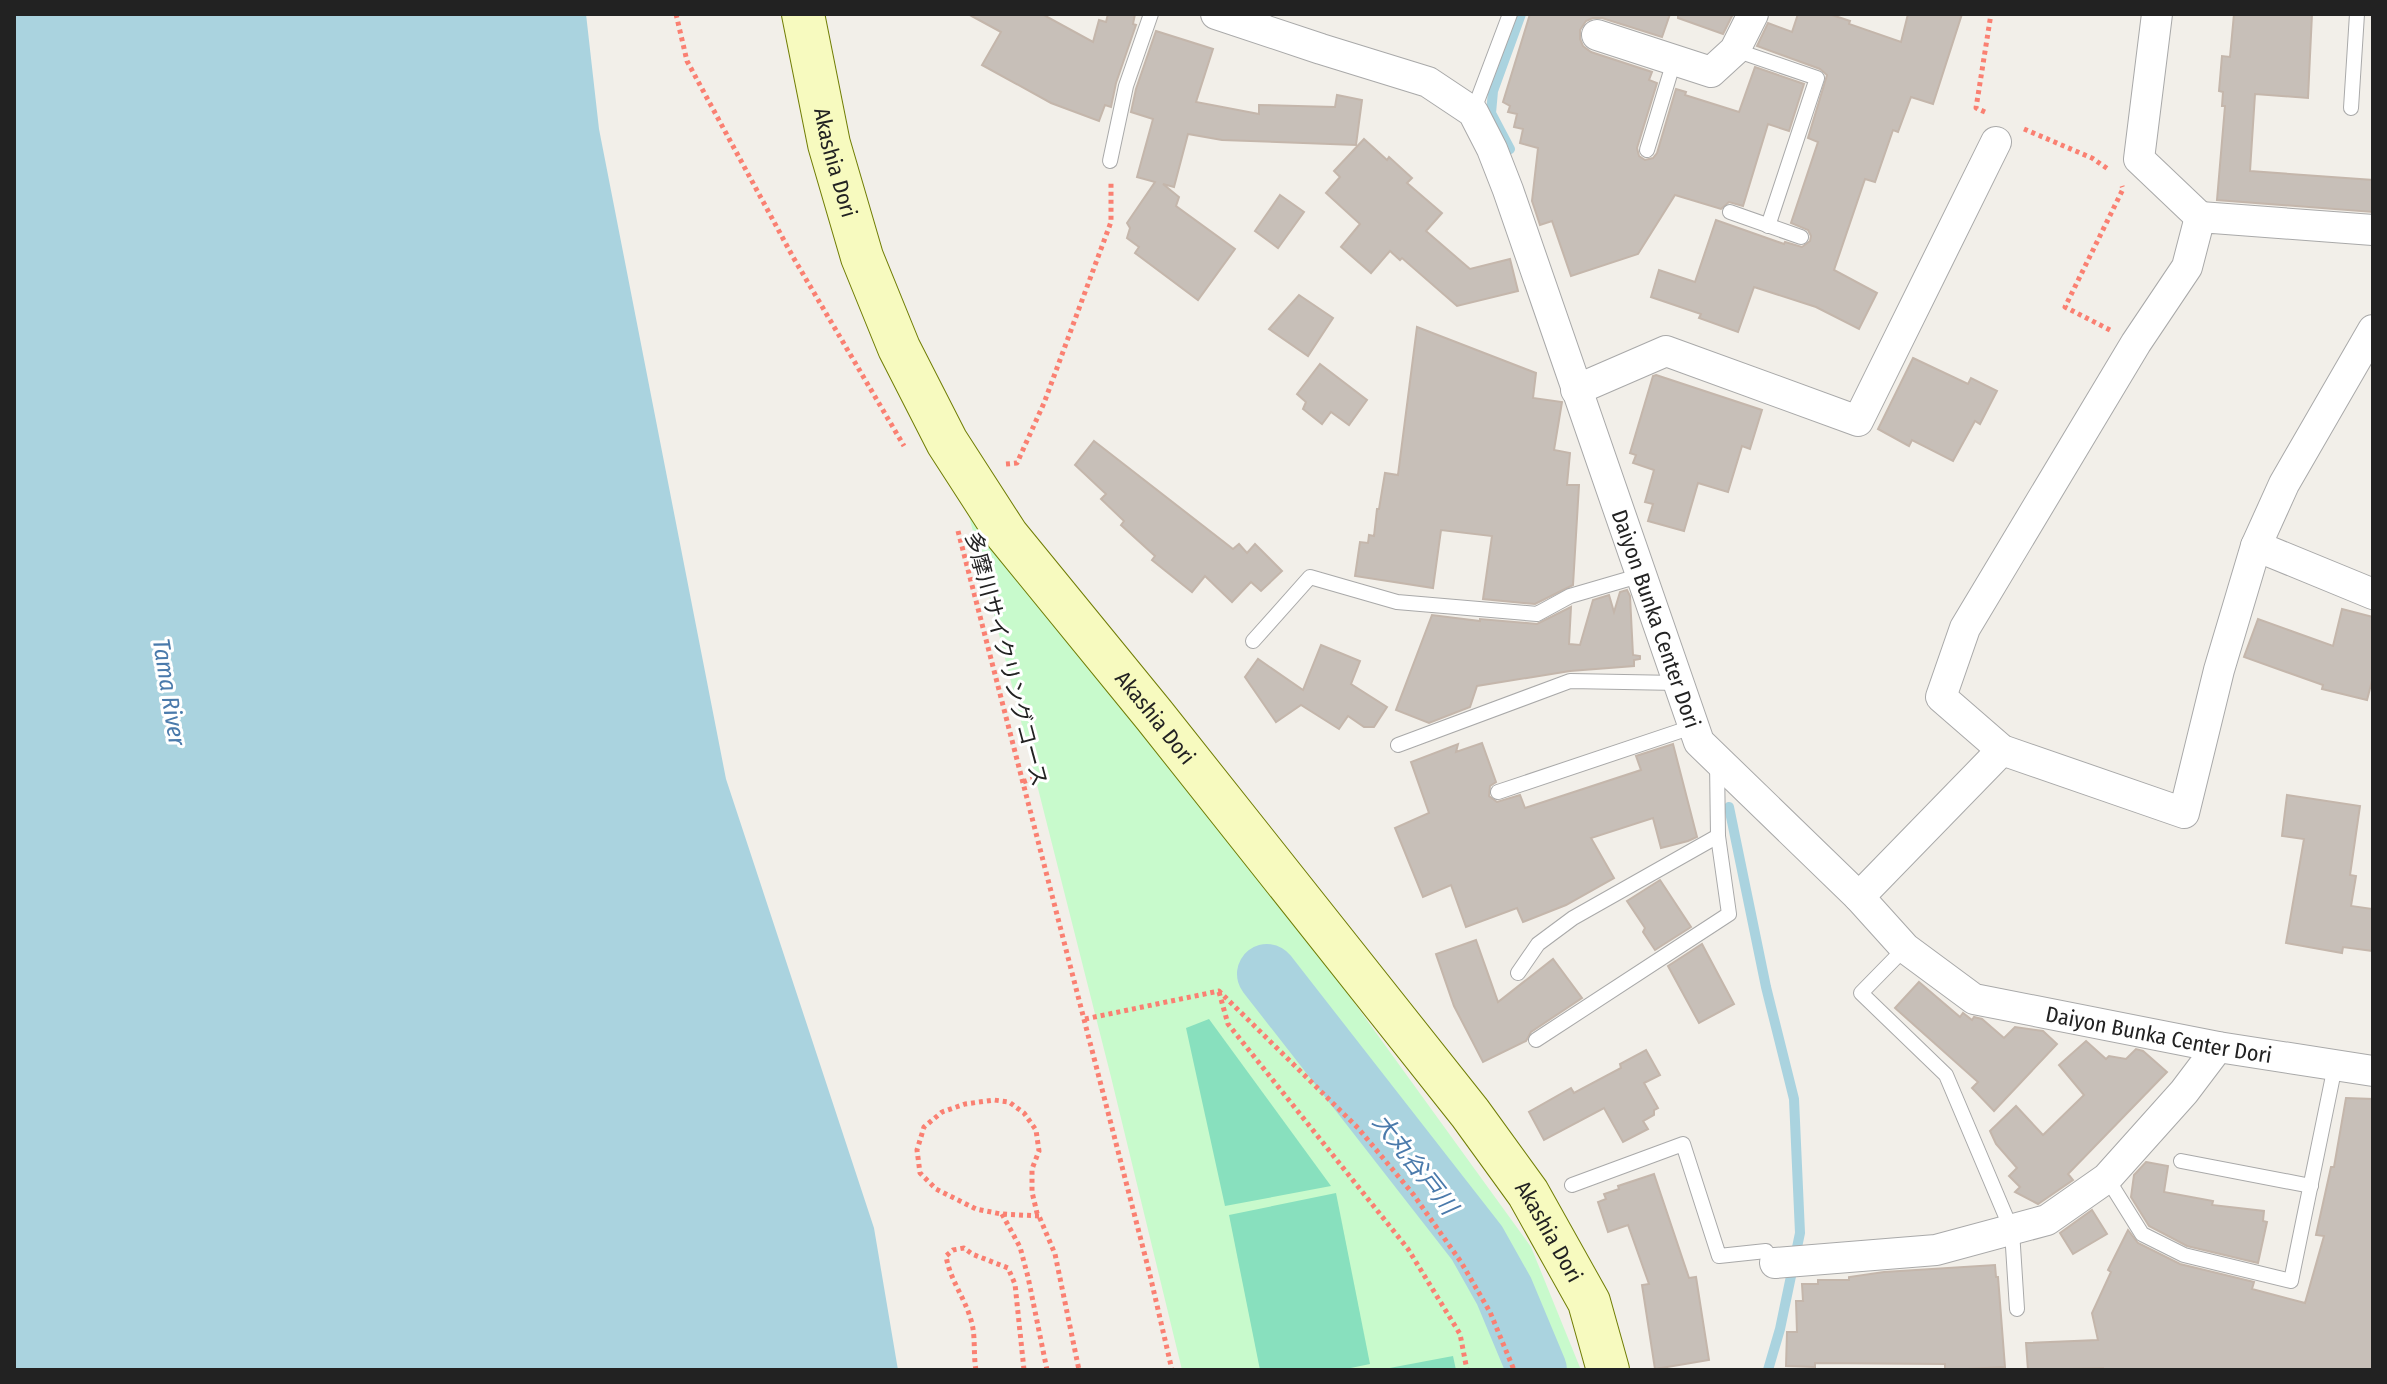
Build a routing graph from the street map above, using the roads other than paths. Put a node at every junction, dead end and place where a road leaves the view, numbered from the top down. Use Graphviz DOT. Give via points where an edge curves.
graph roads {
  1 [pos="803,14"];
  2 [pos="1151,14"];
  3 [pos="1216,14"];
  4 [pos="1510,14"];
  5 [pos="1753,14"];
  6 [pos="2157,14"];
  7 [pos="2357,14"];
  8 [pos="1597,35"];
  9 [pos="1735,50"];
  10 [pos="1674,61"];
  11 [pos="2351,108"];
  12 [pos="1473,112"];
  13 [pos="2002,127"];
  14 [pos="1647,150"];
  15 [pos="1110,161"];
  16 [pos="1730,212"];
  17 [pos="2200,217"];
  18 [pos="1768,226"];
  19 [pos="2373,230"];
  20 [pos="1801,237"];
  21 [pos="2373,330"];
  22 [pos="1576,390"];
  23 [pos="2256,546"];
  24 [pos="1642,575"];
  25 [pos="2373,594"];
  26 [pos="1253,641"];
  27 [pos="1678,683"];
  28 [pos="1695,726"];
  29 [pos="1398,745"];
  30 [pos="2002,750"];
  31 [pos="1717,760"];
  32 [pos="1498,792"];
  33 [pos="1718,836"];
  34 [pos="1859,897"];
  35 [pos="1905,948"];
  36 [pos="1518,973"];
  37 [pos="1536,1040"];
  38 [pos="2218,1047"];
  39 [pos="2335,1066"];
  40 [pos="2373,1071"];
  41 [pos="2181,1161"];
  42 [pos="2107,1178"];
  43 [pos="1572,1185"];
  44 [pos="2311,1186"];
  45 [pos="2012,1231"];
  46 [pos="1775,1263"];
  47 [pos="2017,1309"];
  48 [pos="1608,1370"];
  1 -- 48 [label="street, Akashia Dori" via="829,144 862,257 899,348 947,442 1007,535 1470,1113 1528,1193 1589,1302"];
  2 -- 15 [label="lane" via="1126,86"];
  3 -- 12 [label="street, Daiyon Bunka Center Dori" via="1428,82"];
  4 -- 12 [label="lane"];
  5 -- 9 [label="street"];
  6 -- 17 [label="street" via="2139,159"];
  7 -- 11 [label="lane"];
  8 -- 10 [label="street"];
  9 -- 10 [label="street" via="1711,72"];
  9 -- 18 [label="lane" via="1817,78"];
  10 -- 14 [label="lane"];
  12 -- 22 [label="street, Daiyon Bunka Center Dori" via="1508,190"];
  13 -- 22 [label="street" via="1858,421 1666,351"];
  16 -- 18 [label="lane"];
  17 -- 19 [label="street"];
  17 -- 30 [label="street" via="2187,267 1965,628 1941,697"];
  18 -- 20 [label="lane"];
  21 -- 23 [label="street" via="2284,484"];
  22 -- 24 [label="street, Daiyon Bunka Center Dori"];
  23 -- 25 [label="street"];
  23 -- 30 [label="street" via="2184,813"];
  24 -- 26 [label="lane" via="1570,596 1537,614 1397,602 1310,577"];
  24 -- 27 [label="street, Daiyon Bunka Center Dori"];
  27 -- 28 [label="street, Daiyon Bunka Center Dori"];
  27 -- 29 [label="lane" via="1570,681"];
  28 -- 31 [label="street, Daiyon Bunka Center Dori" via="1699,742"];
  28 -- 32 [label="lane"];
  30 -- 34 [label="street"];
  31 -- 33 [label="lane"];
  31 -- 34 [label="street, Daiyon Bunka Center Dori"];
  33 -- 36 [label="lane" via="1573,918 1538,944"];
  33 -- 37 [label="lane" via="1729,914"];
  34 -- 35 [label="street, Daiyon Bunka Center Dori"];
  35 -- 38 [label="street, Daiyon Bunka Center Dori" via="1974,999"];
  35 -- 45 [label="lane" via="1861,993 1946,1075"];
  38 -- 39 [label="street, Daiyon Bunka Center Dori"];
  38 -- 42 [label="street"];
  39 -- 40 [label="street, Daiyon Bunka Center Dori"];
  39 -- 44 [label="lane"];
  41 -- 44 [label="lane"];
  42 -- 44 [label="lane" via="2142,1234 2184,1255 2291,1281"];
  42 -- 45 [label="street" via="2047,1220"];
  43 -- 46 [label="lane" via="1683,1144 1719,1256 1766,1251"];
  45 -- 46 [label="street" via="1936,1250"];
  45 -- 47 [label="lane"];
}
